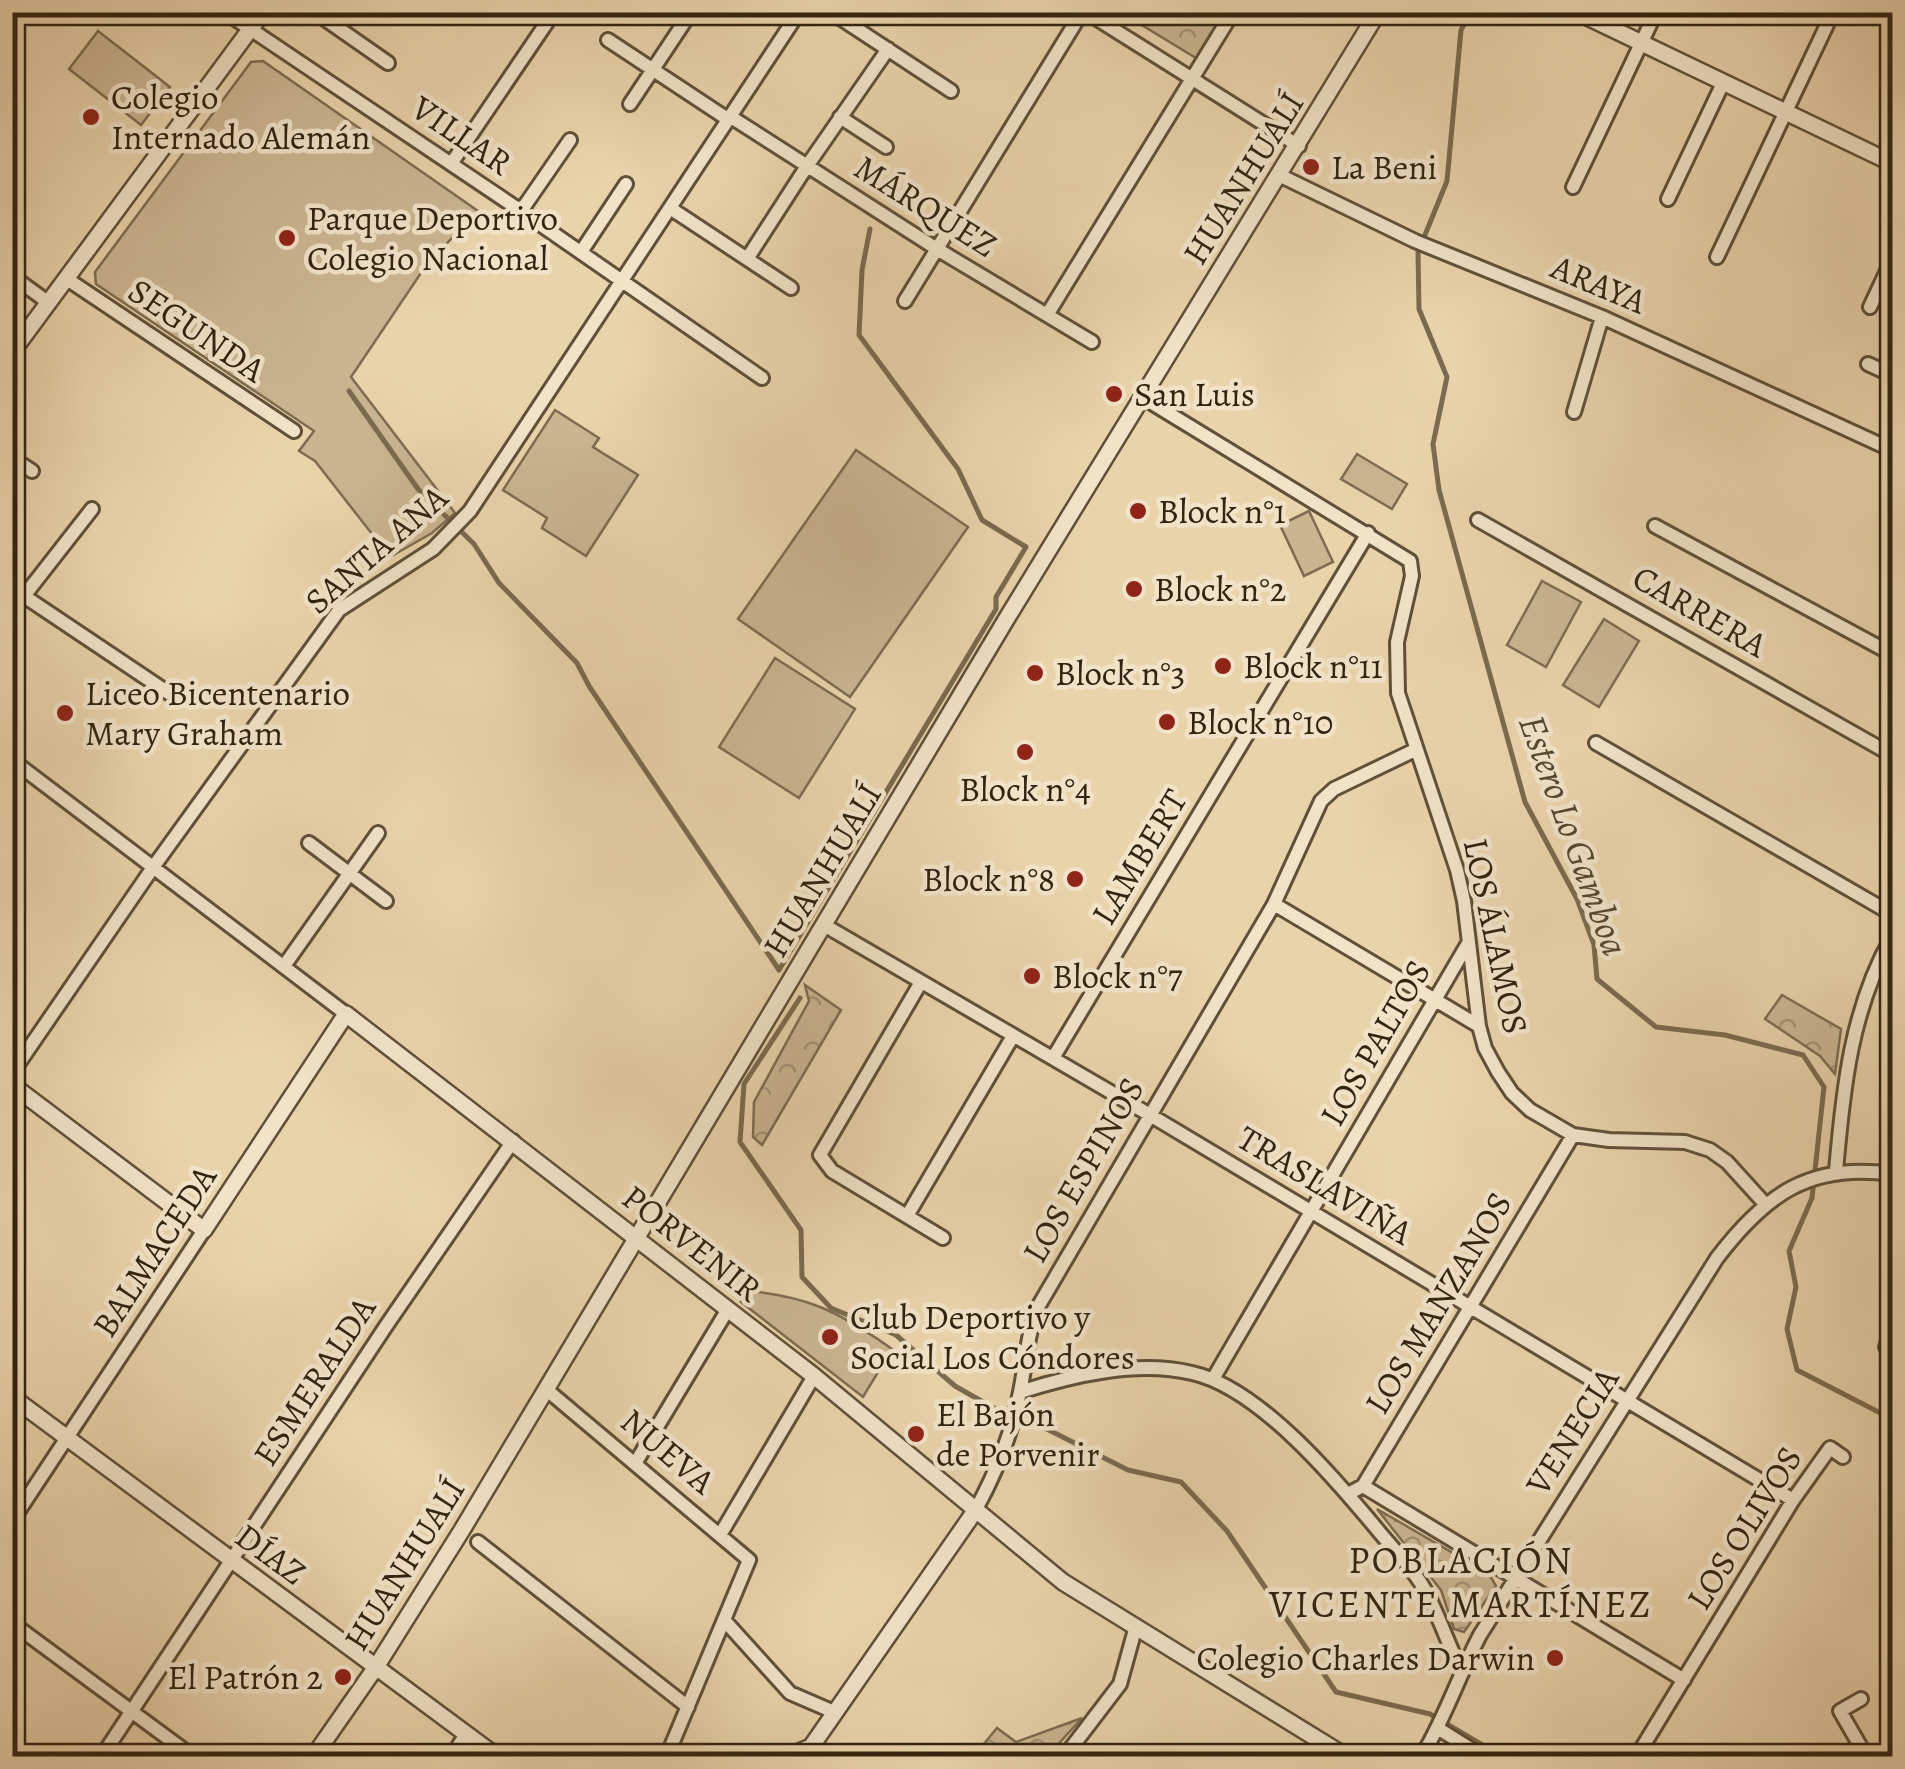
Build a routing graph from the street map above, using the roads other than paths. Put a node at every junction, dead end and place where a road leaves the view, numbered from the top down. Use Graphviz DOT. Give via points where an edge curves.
graph roads {
  1 [pos="226,12"];
  2 [pos="263,12"];
  3 [pos="315,12"];
  4 [pos="554,12"];
  5 [pos="691,12"];
  6 [pos="831,12"];
  7 [pos="1084,12"];
  8 [pos="1234,12"];
  9 [pos="1378,12"];
  10 [pos="1577,12"];
  11 [pos="1656,12"];
  12 [pos="1834,12"];
  13 [pos="797,13"];
  14 [pos="251,30"];
  15 [pos="608,40"];
  16 [pos="1641,44"];
  17 [pos="888,49"];
  18 [pos="388,62"];
  19 [pos="653,71"];
  20 [pos="1193,78"];
  21 [pos="1723,83"];
  22 [pos="951,91"];
  23 [pos="630,104"];
  24 [pos="1787,114"];
  25 [pos="840,117"];
  26 [pos="730,119"];
  27 [pos="570,140"];
  28 [pos="1299,146"];
  29 [pos="886,147"];
  30 [pos="451,164"];
  31 [pos="1892,164"];
  32 [pos="806,166"];
  33 [pos="1281,176"];
  34 [pos="626,184"];
  35 [pos="1573,187"];
  36 [pos="1668,199"];
  37 [pos="670,208"];
  38 [pos="521,211"];
  39 [pos="937,250"];
  40 [pos="581,252"];
  41 [pos="1717,257"];
  42 [pos="747,259"];
  43 [pos="1892,260"];
  44 [pos="12,276"];
  45 [pos="67,279"];
  46 [pos="624,280"];
  47 [pos="791,288"];
  48 [pos="904,301"];
  49 [pos="48,303"];
  50 [pos="1870,307"];
  51 [pos="1048,314"];
  52 [pos="1602,317"];
  53 [pos="1092,342"];
  54 [pos="12,352"];
  55 [pos="1868,364"];
  56 [pos="1892,375"];
  57 [pos="762,378"];
  58 [pos="1142,397"];
  59 [pos="1574,412"];
  60 [pos="294,432"];
  61 [pos="1892,450"];
  62 [pos="12,458"];
  63 [pos="32,471"];
  64 [pos="92,508"];
  65 [pos="1478,520"];
  66 [pos="1655,526"];
  67 [pos="1368,533"];
  68 [pos="18,592"];
  69 [pos="1892,654"];
  70 [pos="170,694"];
  71 [pos="1596,743"];
  72 [pos="1415,750"];
  73 [pos="1892,755"];
  74 [pos="12,760"];
  75 [pos="378,833"];
  76 [pos="309,843"];
  77 [pos="154,866"];
  78 [pos="348,874"];
  79 [pos="386,901"];
  80 [pos="1274,904"];
  81 [pos="1892,914"];
  82 [pos="824,925"];
  83 [pos="1892,937"];
  84 [pos="1467,944"];
  85 [pos="284,966"];
  86 [pos="921,982"];
  87 [pos="1434,1000"];
  88 [pos="346,1014"];
  89 [pos="1479,1026"];
  90 [pos="1013,1036"];
  91 [pos="1053,1058"];
  92 [pos="12,1073"];
  93 [pos="12,1085"];
  94 [pos="1150,1115"];
  95 [pos="1573,1135"];
  96 [pos="513,1141"];
  97 [pos="1832,1172"];
  98 [pos="1892,1174"];
  99 [pos="1766,1204"];
  100 [pos="1310,1212"];
  101 [pos="907,1216"];
  102 [pos="204,1230"];
  103 [pos="636,1237"];
  104 [pos="943,1238"];
  105 [pos="1471,1308"];
  106 [pos="728,1309"];
  107 [pos="1892,1329"];
  108 [pos="1886,1347"];
  109 [pos="814,1376"];
  110 [pos="1213,1378"];
  111 [pos="547,1390"];
  112 [pos="1020,1392"];
  113 [pos="12,1397"];
  114 [pos="1625,1402"];
  115 [pos="67,1439"];
  116 [pos="1843,1457"];
  117 [pos="636,1462"];
  118 [pos="1363,1486"];
  119 [pos="1348,1494"];
  120 [pos="1793,1500"];
  121 [pos="976,1511"];
  122 [pos="12,1521"];
  123 [pos="720,1535"];
  124 [pos="478,1542"];
  125 [pos="232,1562"];
  126 [pos="1516,1576"];
  127 [pos="724,1621"];
  128 [pos="12,1623"];
  129 [pos="1136,1626"];
  130 [pos="376,1668"];
  131 [pos="1461,1670"];
  132 [pos="1684,1680"];
  133 [pos="1860,1699"];
  134 [pos="688,1707"];
  135 [pos="834,1712"];
  136 [pos="132,1713"];
  137 [pos="1439,1729"];
  138 [pos="466,1734"];
  139 [pos="798,1755"];
  140 [pos="102,1756"];
  141 [pos="192,1756"];
  142 [pos="314,1756"];
  143 [pos="452,1756"];
  144 [pos="496,1756"];
  145 [pos="667,1756"];
  146 [pos="1065,1756"];
  147 [pos="1346,1756"];
  148 [pos="1422,1756"];
  149 [pos="1482,1756"];
  150 [pos="1637,1756"];
  151 [pos="1866,1756"];
  1 -- 14 [label="street, VILLAR"];
  2 -- 14 [label="street"];
  3 -- 18 [label="street"];
  4 -- 30 [label="street"];
  5 -- 19 [label="street"];
  6 -- 17 [label="street"];
  7 -- 20 [label="street"];
  7 -- 39 [label="street"];
  8 -- 20 [label="street"];
  9 -- 28 [label="street, HUANHUALÍ"];
  10 -- 16 [label="street"];
  11 -- 16 [label="street"];
  12 -- 24 [label="street"];
  13 -- 26 [label="street, SANTA ANA"];
  14 -- 30 [label="street, VILLAR"];
  14 -- 45 [label="street"];
  15 -- 19 [label="street, MÁRQUEZ"];
  16 -- 21 [label="street"];
  16 -- 35 [label="street"];
  17 -- 22 [label="street"];
  17 -- 25 [label="street"];
  19 -- 23 [label="street"];
  19 -- 26 [label="street, MÁRQUEZ"];
  20 -- 28 [label="street"];
  20 -- 51 [label="street"];
  21 -- 24 [label="street"];
  21 -- 36 [label="street"];
  24 -- 31 [label="street"];
  24 -- 41 [label="street"];
  25 -- 29 [label="street"];
  25 -- 32 [label="street"];
  26 -- 32 [label="street, MÁRQUEZ"];
  26 -- 37 [label="street, SANTA ANA"];
  27 -- 38 [label="street"];
  28 -- 33 [label="street, HUANHUALÍ"];
  30 -- 38 [label="street, VILLAR"];
  32 -- 39 [label="street, MÁRQUEZ"];
  32 -- 42 [label="street"];
  33 -- 52 [label="street, ARAYA" via="1415,241"];
  33 -- 58 [label="street, HUANHUALÍ"];
  34 -- 40 [label="street"];
  37 -- 42 [label="street"];
  37 -- 46 [label="street, SANTA ANA"];
  38 -- 40 [label="street, VILLAR"];
  39 -- 48 [label="street"];
  39 -- 51 [label="street, MÁRQUEZ"];
  40 -- 46 [label="street, VILLAR"];
  42 -- 47 [label="street"];
  43 -- 50 [label="street"];
  44 -- 49 [label="street"];
  45 -- 49 [label="street"];
  45 -- 60 [label="street, SEGUNDA"];
  46 -- 57 [label="street, VILLAR"];
  46 -- 77 [label="street, SANTA ANA" via="463,519 433,549 340,610"];
  49 -- 54 [label="street"];
  51 -- 53 [label="street, MÁRQUEZ"];
  52 -- 59 [label="street"];
  52 -- 61 [label="street, ARAYA"];
  55 -- 56 [label="street"];
  58 -- 67 [label="street, LOS ÁLAMOS"];
  58 -- 82 [label="street, HUANHUALÍ"];
  62 -- 63 [label="street"];
  64 -- 68 [label="street"];
  65 -- 73 [label="street, CARRERA"];
  66 -- 69 [label="street"];
  67 -- 72 [label="street, LOS ÁLAMOS" via="1410,561 1397,680"];
  67 -- 91 [label="street, LAMBERT"];
  68 -- 70 [label="street"];
  71 -- 81 [label="street"];
  72 -- 80 [label="street, LOS ESPINOS" via="1321,801"];
  72 -- 84 [label="street, LOS ÁLAMOS" via="1458,870"];
  74 -- 77 [label="street, PORVENIR"];
  75 -- 78 [label="street"];
  76 -- 78 [label="street"];
  77 -- 85 [label="street, PORVENIR"];
  77 -- 92 [label="street, SANTA ANA"];
  78 -- 79 [label="street"];
  78 -- 85 [label="street"];
  80 -- 87 [label="street"];
  80 -- 94 [label="street, LOS ESPINOS"];
  82 -- 86 [label="street, TRASLAVIÑA"];
  82 -- 103 [label="street, HUANHUALÍ"];
  83 -- 97 [label="street" via="1863,996"];
  84 -- 87 [label="street, LOS PALTOS"];
  84 -- 89 [label="street, LOS ÁLAMOS"];
  85 -- 88 [label="street, PORVENIR"];
  86 -- 90 [label="street, TRASLAVIÑA"];
  86 -- 101 [label="street" via="821,1160"];
  87 -- 89 [label="street"];
  87 -- 100 [label="street, LOS PALTOS"];
  88 -- 96 [label="street, PORVENIR"];
  88 -- 102 [label="street, BALMACEDA"];
  89 -- 95 [label="street, LOS ÁLAMOS" via="1512,1094"];
  90 -- 91 [label="street, TRASLAVIÑA"];
  90 -- 101 [label="street"];
  91 -- 94 [label="street, TRASLAVIÑA"];
  93 -- 102 [label="street"];
  94 -- 100 [label="street, TRASLAVIÑA"];
  94 -- 112 [label="street, LOS ESPINOS" via="1038,1307"];
  95 -- 99 [label="street, LOS ÁLAMOS" via="1685,1142 1710,1150"];
  95 -- 105 [label="street, LOS MANZANOS"];
  96 -- 103 [label="street, PORVENIR"];
  96 -- 125 [label="street, ESMERALDA"];
  97 -- 98 [label="street"];
  97 -- 99 [label="street"];
  99 -- 114 [label="street, VENECIA" via="1716,1258"];
  100 -- 105 [label="street, TRASLAVIÑA"];
  100 -- 110 [label="street, LOS PALTOS"];
  101 -- 104 [label="street"];
  102 -- 115 [label="street, BALMACEDA"];
  103 -- 106 [label="street, PORVENIR"];
  103 -- 111 [label="street, HUANHUALÍ"];
  105 -- 114 [label="street, TRASLAVIÑA"];
  105 -- 118 [label="street, LOS MANZANOS"];
  106 -- 109 [label="street, PORVENIR"];
  106 -- 117 [label="street"];
  107 -- 108 [label="street"];
  109 -- 121 [label="street, PORVENIR"];
  109 -- 123 [label="street"];
  110 -- 112 [label="street" via="1118,1371"];
  110 -- 119 [label="street" via="1309,1450"];
  111 -- 117 [label="street, NUEVA"];
  111 -- 130 [label="street, HUANHUALÍ"];
  112 -- 121 [label="street, LOS ESPINOS"];
  113 -- 115 [label="street, DÍAZ"];
  114 -- 120 [label="street, TRASLAVIÑA"];
  114 -- 126 [label="street, VENECIA"];
  115 -- 122 [label="street, BALMACEDA"];
  115 -- 125 [label="street, DÍAZ"];
  116 -- 120 [label="street, LOS OLIVOS" via="1830,1448"];
  117 -- 123 [label="street, NUEVA"];
  118 -- 119 [label="street"];
  118 -- 126 [label="street"];
  119 -- 131 [label="street" via="1427,1592"];
  120 -- 132 [label="street, LOS OLIVOS"];
  121 -- 129 [label="street, PORVENIR" via="1062,1582"];
  121 -- 135 [label="street, LOS ESPINOS"];
  123 -- 127 [label="street, NUEVA" via="749,1560"];
  124 -- 134 [label="street"];
  125 -- 130 [label="street, DÍAZ"];
  125 -- 136 [label="street, ESMERALDA"];
  126 -- 131 [label="street, VENECIA"];
  126 -- 132 [label="street"];
  127 -- 134 [label="street"];
  127 -- 135 [label="street" via="790,1693"];
  128 -- 136 [label="street"];
  129 -- 146 [label="street" via="1120,1684"];
  129 -- 147 [label="street, PORVENIR"];
  130 -- 138 [label="street, DÍAZ"];
  130 -- 142 [label="street, HUANHUALÍ"];
  131 -- 137 [label="street, VENECIA"];
  132 -- 150 [label="street, LOS OLIVOS"];
  133 -- 151 [label="street" via="1840,1711"];
  134 -- 145 [label="street"];
  135 -- 139 [label="street, LOS ESPINOS"];
  136 -- 140 [label="street, ESMERALDA"];
  136 -- 141 [label="street"];
  137 -- 148 [label="street, VENECIA"];
  137 -- 149 [label="street"];
  138 -- 143 [label="street"];
  138 -- 144 [label="street, DÍAZ"];
}
